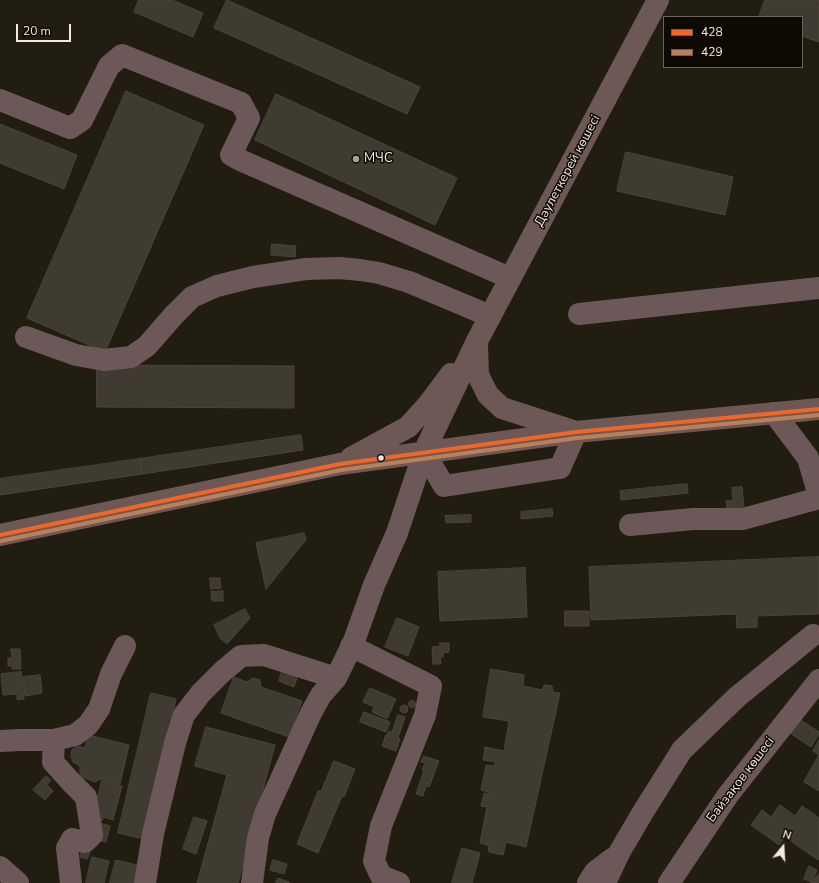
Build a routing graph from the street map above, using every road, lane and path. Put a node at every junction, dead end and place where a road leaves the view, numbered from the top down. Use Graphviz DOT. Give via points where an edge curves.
graph roads {
  1 [pos="658,0"];
  2 [pos="0,100"];
  3 [pos="510,278"];
  4 [pos="819,288"];
  5 [pos="579,314"];
  6 [pos="490,316"];
  7 [pos="26,337"];
  8 [pos="477,341"];
  9 [pos="819,409"];
  10 [pos="774,413"];
  11 [pos="576,432"];
  12 [pos="424,452"];
  13 [pos="340,464"];
  14 [pos="819,497"];
  15 [pos="630,525"];
  16 [pos="1,537"];
  17 [pos="813,635"];
  18 [pos="125,646"];
  19 [pos="351,646"];
  20 [pos="336,678"];
  21 [pos="819,680"];
  22 [pos="54,740"];
  23 [pos="0,742"];
  24 [pos="619,853"];
  25 [pos="0,867"];
  26 [pos="18,883"];
  27 [pos="70,883"];
  28 [pos="145,883"];
  29 [pos="252,883"];
  30 [pos="399,883"];
  31 [pos="588,883"];
  32 [pos="605,883"];
  33 [pos="669,883"];
  1 -- 3 [label="main road, Дәулеткерей көшесі"];
  2 -- 3 [label="street" via="70,128 82,120 109,66 122,54 241,103 250,118 231,155"];
  3 -- 6 [label="main road, Дәулеткерей көшесі"];
  4 -- 5 [label="street"];
  6 -- 7 [label="street" via="409,282 379,273 339,268 306,269 217,286 192,297 147,346 131,357 104,360 76,356"];
  6 -- 8 [label="main road, Дәулеткерей көшесі"];
  8 -- 11 [label="main road" via="478,376 488,395 502,408"];
  8 -- 12 [label="main road"];
  8 -- 13 [label="main road" via="427,406 408,426"];
  9 -- 10 [label="main road"];
  10 -- 11 [label="main road"];
  10 -- 14 [label="street" via="808,458"];
  11 -- 12 [label="main road"];
  11 -- 12 [label="street" via="560,468 444,486"];
  12 -- 13 [label="main road"];
  12 -- 19 [label="street" via="397,533"];
  13 -- 16 [label="main road"];
  14 -- 15 [label="street" via="743,518 693,519"];
  17 -- 24 [label="street" via="737,697 682,750"];
  18 -- 22 [label="street" via="111,674 99,709 88,725 75,735"];
  19 -- 20 [label="street"];
  19 -- 30 [label="street" via="431,686 425,715 381,826 374,861 381,876"];
  20 -- 28 [label="street" via="264,655 241,656 201,693 184,715 175,743 152,834"];
  20 -- 29 [label="street" via="321,695 311,713 265,814 258,838"];
  21 -- 33 [label="street, Байзақов көшесі" via="728,795"];
  22 -- 23 [label="street"];
  22 -- 27 [label="street" via="53,762 86,796 92,835 85,842 72,839 67,848"];
  24 -- 31 [label="street" via="595,872"];
  24 -- 32 [label="street"];
  25 -- 26 [label="street"];
}
